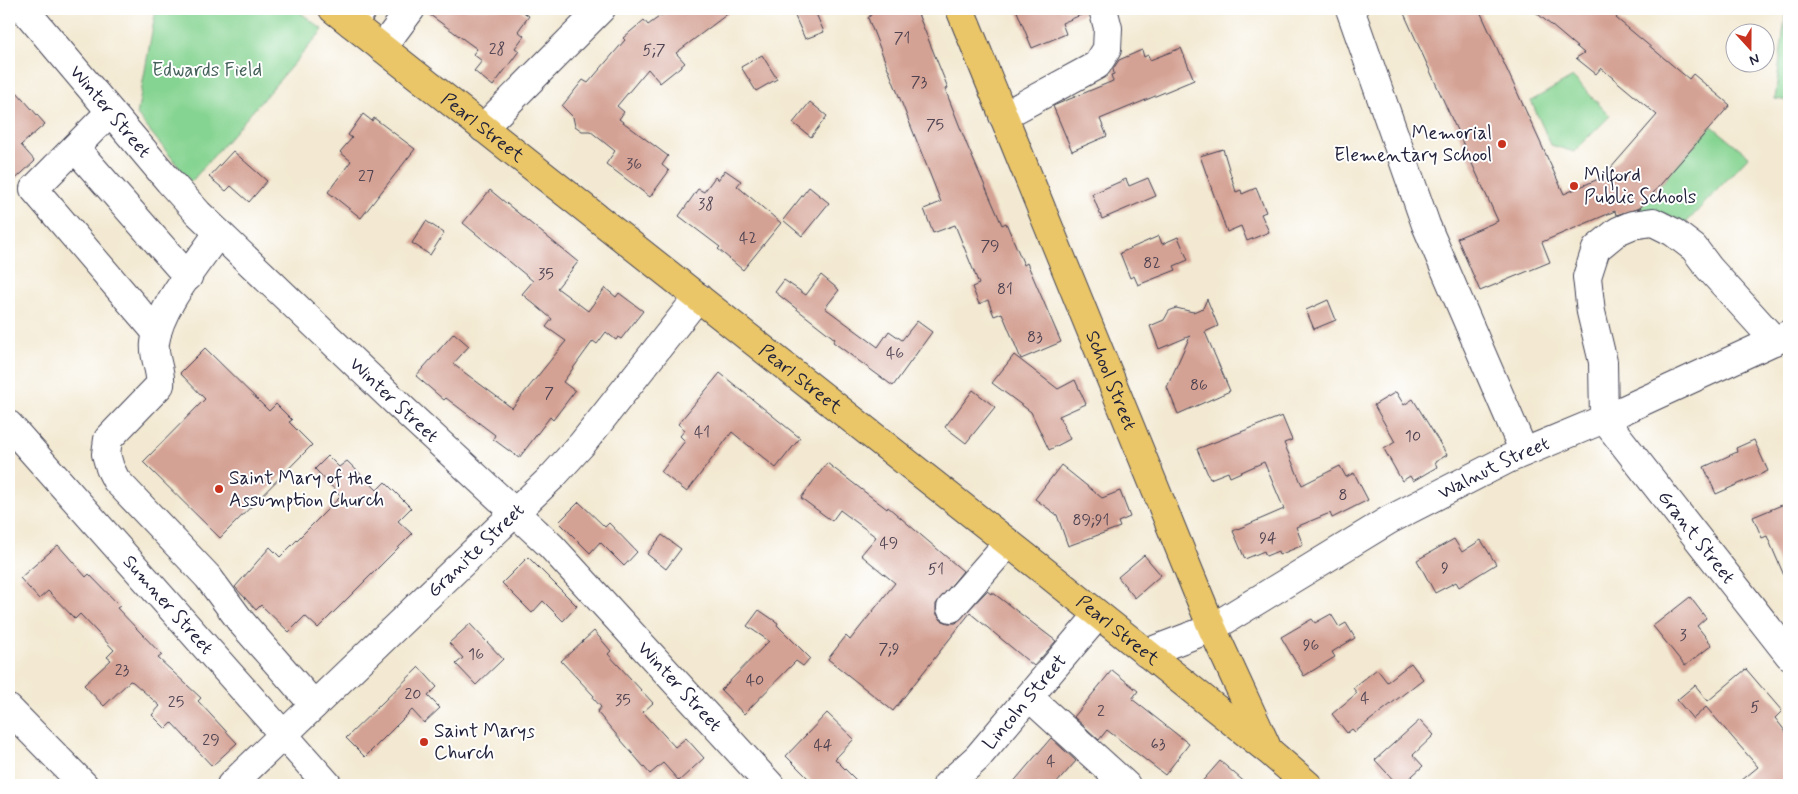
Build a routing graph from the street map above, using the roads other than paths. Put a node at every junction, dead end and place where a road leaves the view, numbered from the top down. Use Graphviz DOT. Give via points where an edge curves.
graph roads {
  1 [pos="24,9"];
  2 [pos="411,9"];
  3 [pos="601,9"];
  4 [pos="960,9"];
  5 [pos="1103,9"];
  6 [pos="1350,9"];
  7 [pos="349,14"];
  8 [pos="382,48"];
  9 [pos="110,112"];
  10 [pos="1003,116"];
  11 [pos="483,128"];
  12 [pos="75,148"];
  13 [pos="218,232"];
  14 [pos="188,277"];
  15 [pos="698,297"];
  16 [pos="157,333"];
  17 [pos="1782,338"];
  18 [pos="1604,419"];
  19 [pos="9,424"];
  20 [pos="1524,452"];
  21 [pos="515,512"];
  22 [pos="1008,543"];
  23 [pos="951,608"];
  24 [pos="1098,615"];
  25 [pos="1212,628"];
  26 [pos="1146,653"];
  27 [pos="1789,655"];
  28 [pos="1029,697"];
  29 [pos="314,705"];
  30 [pos="13,722"];
  31 [pos="283,735"];
  32 [pos="1269,751"];
  33 [pos="84,785"];
  34 [pos="231,785"];
  35 [pos="328,785"];
  36 [pos="770,785"];
  37 [pos="947,785"];
  38 [pos="1126,785"];
  39 [pos="1308,785"];
  1 -- 9 [label="street, Winter Street"];
  2 -- 8 [label="street"];
  3 -- 11 [label="street"];
  4 -- 10 [label="main road, School Street"];
  5 -- 10 [label="street" via="1108,28 1106,49 1097,65"];
  6 -- 20 [label="street" via="1426,225"];
  7 -- 8 [label="main road, Pearl Street"];
  8 -- 11 [label="main road, Pearl Street"];
  9 -- 12 [label="street"];
  9 -- 13 [label="street, Winter Street"];
  10 -- 25 [label="main road, School Street"];
  11 -- 15 [label="main road, Pearl Street"];
  12 -- 14 [label="street"];
  12 -- 16 [label="street" via="34,189"];
  13 -- 14 [label="street"];
  13 -- 21 [label="street, Winter Street"];
  14 -- 16 [label="street" via="167,309"];
  15 -- 21 [label="street, Granite Street" via="582,444"];
  15 -- 22 [label="main road, Pearl Street"];
  16 -- 29 [label="street" via="154,352 161,376 160,385 108,439 106,454 110,468 116,480 208,577 242,622"];
  17 -- 18 [label="street, Walnut Street"];
  17 -- 18 [label="street" via="1709,268 1694,248 1674,232 1653,222 1618,231 1596,249 1587,277 1591,312 1603,362"];
  18 -- 20 [label="street, Walnut Street"];
  18 -- 27 [label="street, Grant Street"];
  19 -- 31 [label="street, Sumner Street"];
  20 -- 25 [label="street, Walnut Street" via="1389,520"];
  21 -- 29 [label="street, Granite Street"];
  21 -- 36 [label="street, Winter Street"];
  22 -- 23 [label="street"];
  22 -- 24 [label="main road, Pearl Street"];
  24 -- 26 [label="main road, Pearl Street"];
  24 -- 28 [label="street, Lincoln Street"];
  25 -- 26 [label="street, Walnut Street"];
  25 -- 32 [label="main road, School Street"];
  26 -- 32 [label="main road, Pearl Street"];
  28 -- 37 [label="street, Lincoln Street" via="977,758"];
  28 -- 38 [label="street"];
  29 -- 31 [label="street, Granite Street"];
  30 -- 33 [label="street"];
  31 -- 34 [label="street, Granite Street"];
  31 -- 35 [label="street, Sumner Street"];
  32 -- 39 [label="main road, Pearl Street"];
}
